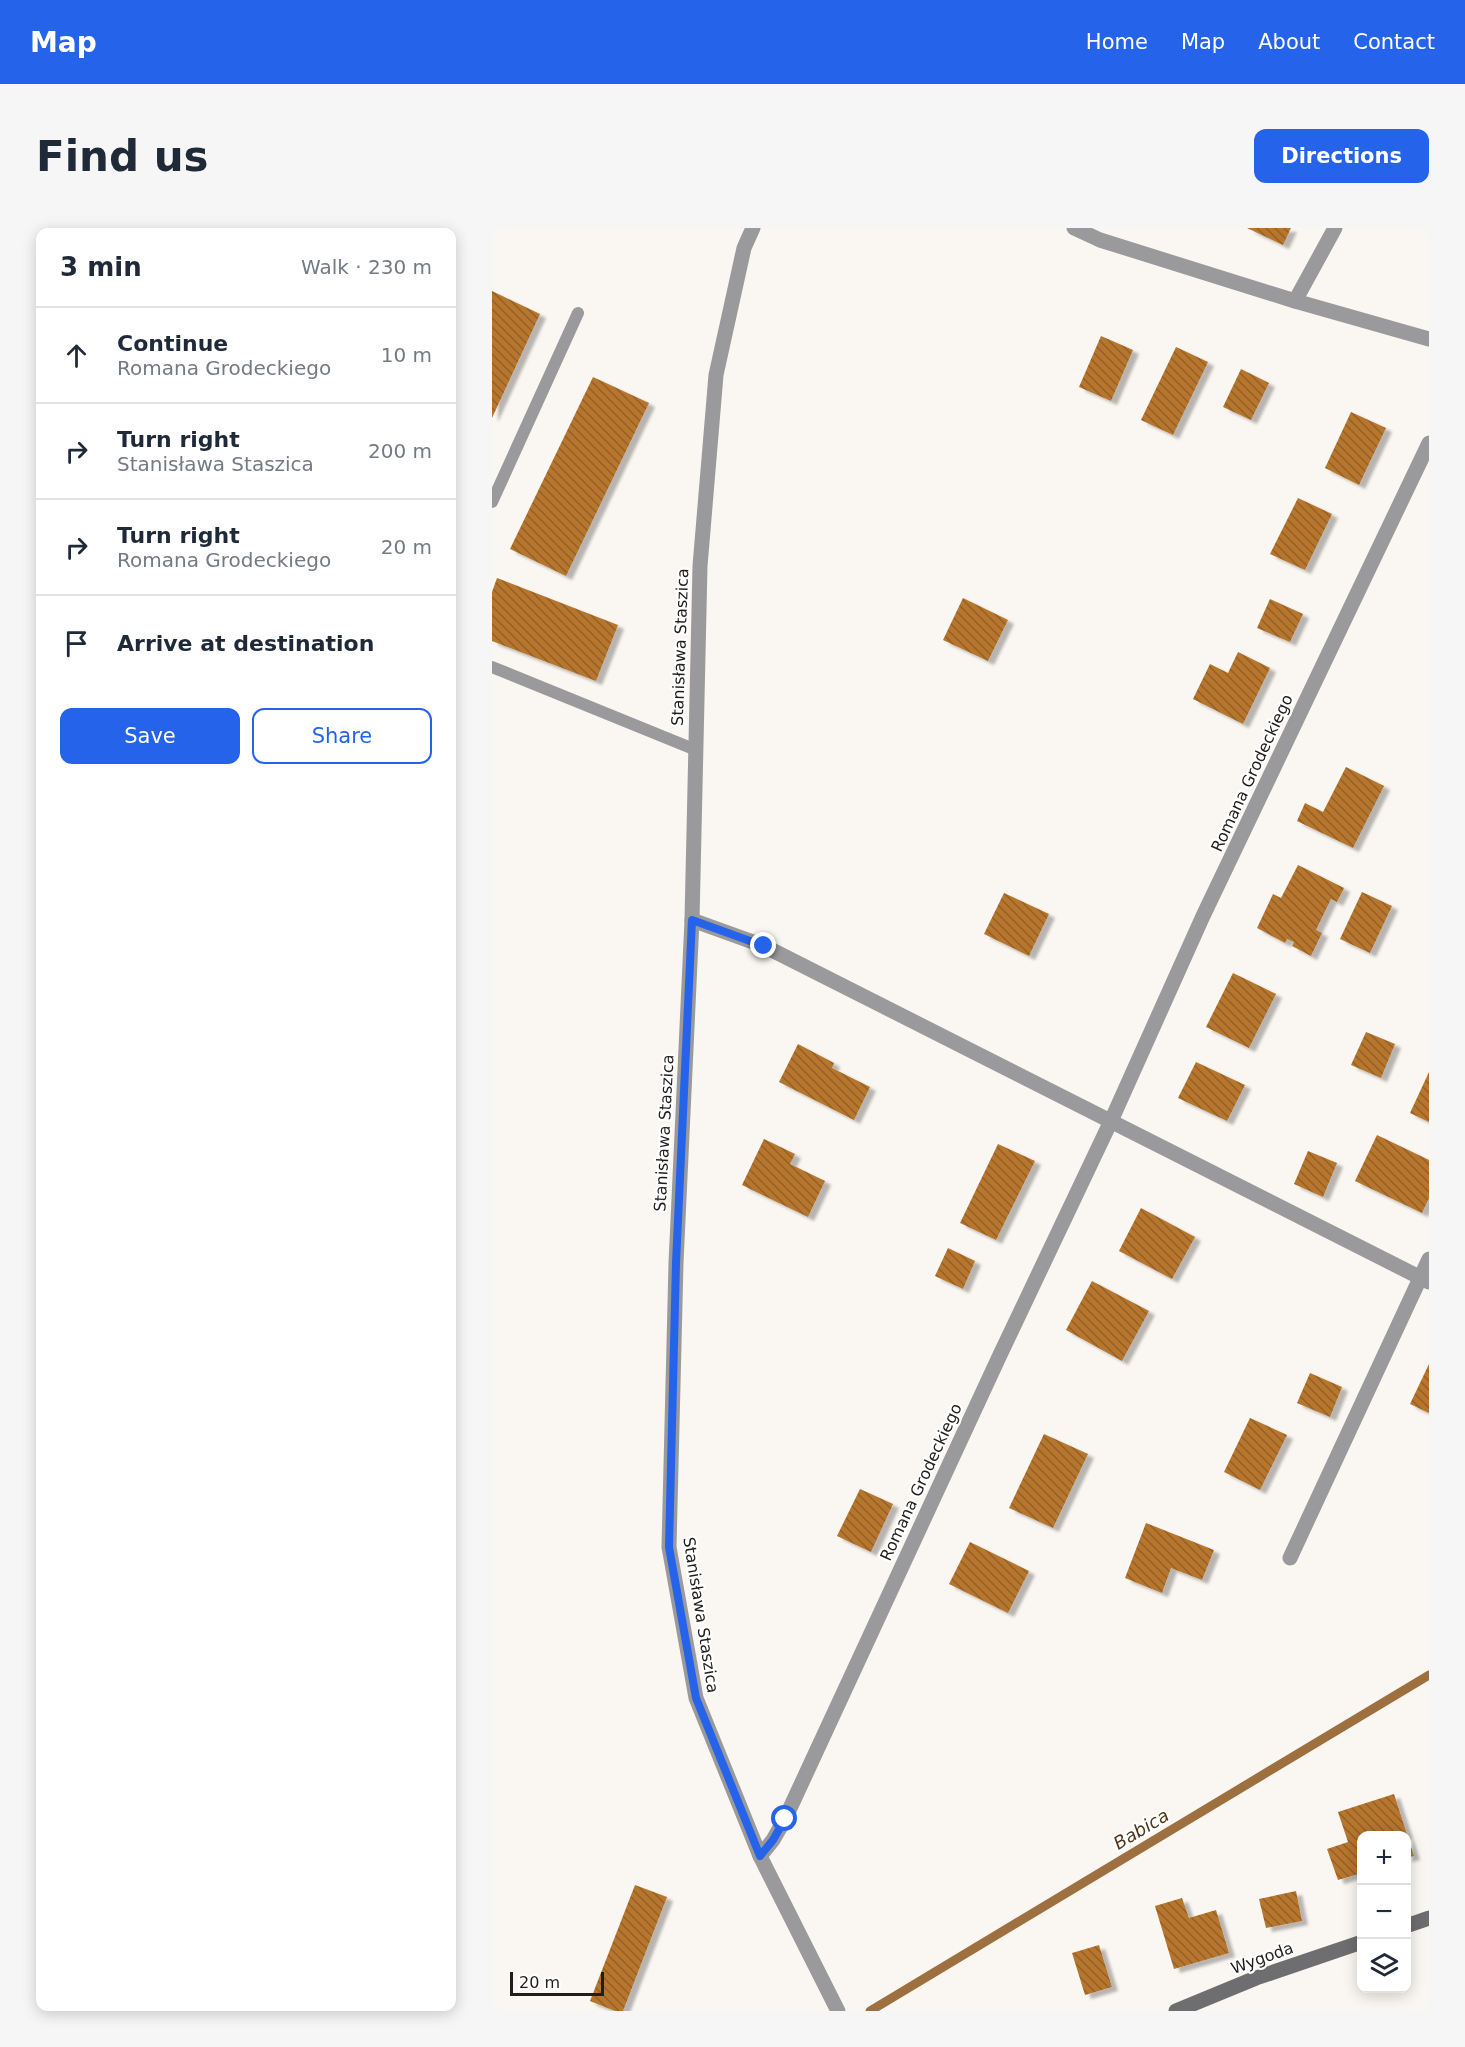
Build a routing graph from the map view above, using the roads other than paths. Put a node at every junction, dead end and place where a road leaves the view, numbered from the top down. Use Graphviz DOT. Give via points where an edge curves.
graph roads {
  1 [pos="753,228"];
  2 [pos="1074,228"];
  3 [pos="1335,228"];
  4 [pos="1295,301"];
  5 [pos="578,313"];
  6 [pos="1429,339"];
  7 [pos="1429,443"];
  8 [pos="492,502"];
  9 [pos="492,667"];
  10 [pos="696,750"];
  11 [pos="692,920"];
  12 [pos="1111,1121"];
  13 [pos="1429,1258"];
  14 [pos="1424,1279"];
  15 [pos="1290,1558"];
  16 [pos="760,1856"];
  17 [pos="1429,1918"];
  18 [pos="1411,1925"];
  19 [pos="1357,1944"];
  20 [pos="836,2006"];
  21 [pos="1176,2011"];
  1 -- 10 [label="street, Stanisława Staszica" via="744,248 716,375 700,566"];
  2 -- 4 [label="street" via="1100,240"];
  3 -- 4 [label="street"];
  4 -- 6 [label="street"];
  5 -- 8 [label="lane"];
  7 -- 12 [label="street, Romana Grodeckiego" via="1203,916"];
  9 -- 10 [label="lane"];
  10 -- 11 [label="street, Stanisława Staszica"];
  11 -- 12 [label="street" via="764,946"];
  11 -- 16 [label="street, Stanisława Staszica" via="676,1263 669,1547 696,1698"];
  12 -- 14 [label="street"];
  12 -- 16 [label="street, Romana Grodeckiego" via="785,1819"];
  13 -- 14 [label="street"];
  14 -- 15 [label="street"];
  16 -- 20 [label="street, Stanisława Staszica"];
  17 -- 18 [label="street"];
  19 -- 21 [label="street, Wygoda" via="1256,1978"];
}
